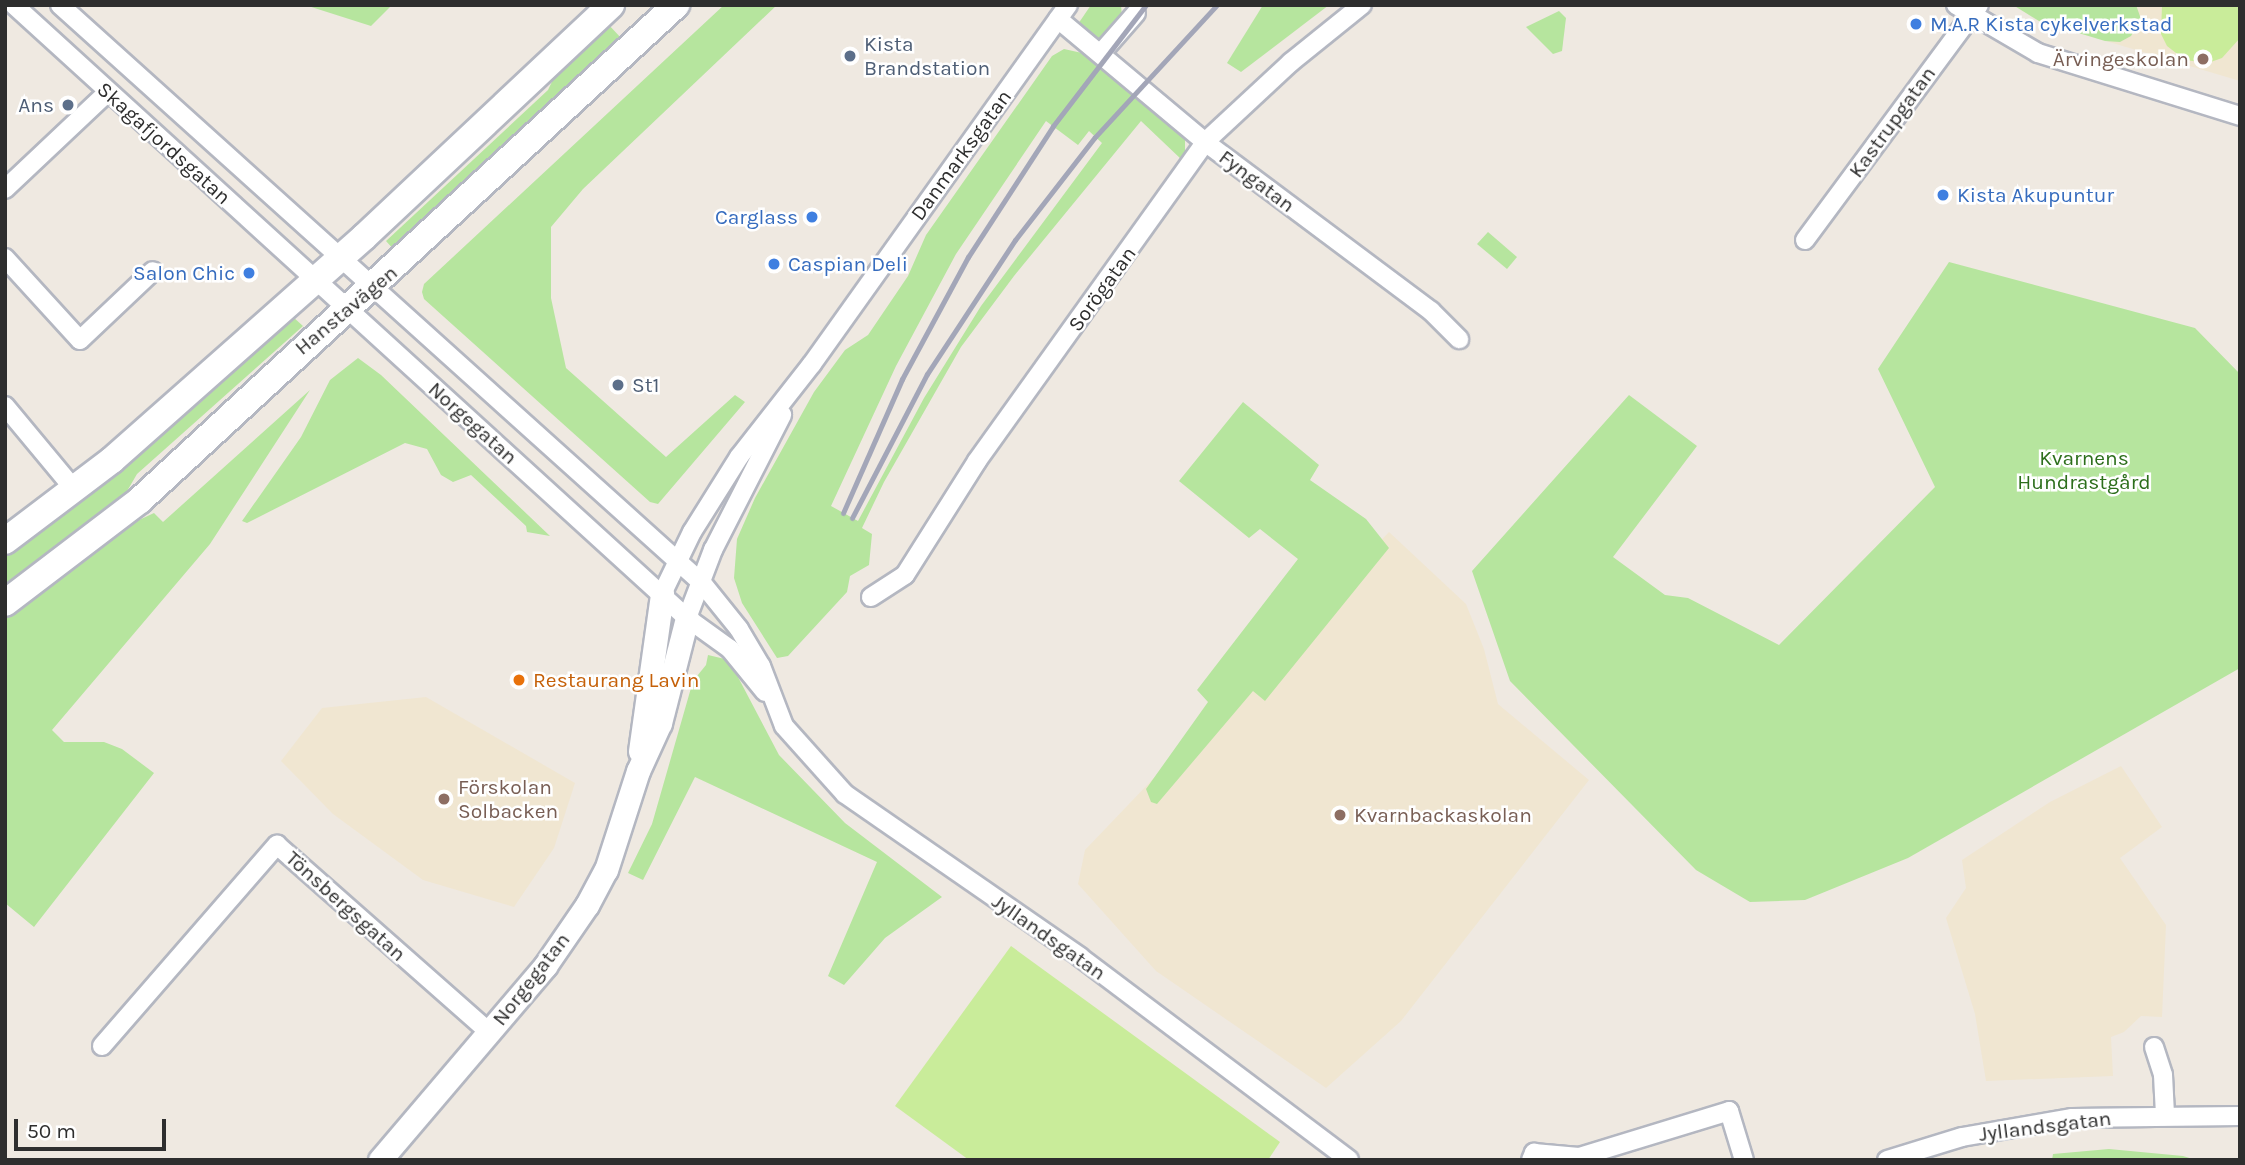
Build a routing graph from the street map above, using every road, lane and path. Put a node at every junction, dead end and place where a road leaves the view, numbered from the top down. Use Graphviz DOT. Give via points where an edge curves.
graph roads {
  1 [pos="14,5"];
  2 [pos="60,5"];
  3 [pos="676,5"];
  4 [pos="1362,5"];
  5 [pos="610,6"];
  6 [pos="1968,9"];
  7 [pos="1063,12"];
  8 [pos="1136,13"];
  9 [pos="639,40"];
  10 [pos="1101,53"];
  11 [pos="108,92"];
  12 [pos="2240,116"];
  13 [pos="1205,142"];
  14 [pos="5,189"];
  15 [pos="1805,240"];
  16 [pos="5,258"];
  17 [pos="340,258"];
  18 [pos="153,271"];
  19 [pos="314,281"];
  20 [pos="372,289"];
  21 [pos="346,309"];
  22 [pos="1459,339"];
  23 [pos="805,372"];
  24 [pos="5,407"];
  25 [pos="74,489"];
  26 [pos="5,541"];
  27 [pos="676,560"];
  28 [pos="702,583"];
  29 [pos="662,594"];
  30 [pos="871,597"];
  31 [pos="5,603"];
  32 [pos="687,618"];
  33 [pos="769,697"];
  34 [pos="638,771"];
  35 [pos="489,1032"];
  36 [pos="102,1046"];
  37 [pos="2154,1047"];
  38 [pos="2165,1115"];
  39 [pos="2240,1116"];
  40 [pos="1532,1156"];
  41 [pos="380,1160"];
  42 [pos="1349,1160"];
  43 [pos="1744,1160"];
  44 [pos="1888,1160"];
  1 -- 11 [label="street, Skagafjordsgatan"];
  2 -- 17 [label="street, Skagafjordsgatan"];
  3 -- 9 [label="main road, Hanstavägen"];
  4 -- 13 [label="street, Sorögatan" via="1291,62"];
  5 -- 9 [label="main road"];
  5 -- 17 [label="main road, Hanstavägen"];
  6 -- 12 [label="street" via="2038,52"];
  6 -- 15 [label="street, Kastrupgatan"];
  7 -- 10 [label="street, Fyngatan"];
  7 -- 23 [label="street, Danmarksgatan"];
  8 -- 10 [label="street"];
  9 -- 20 [label="main road, Hanstavägen"];
  10 -- 13 [label="street, Fyngatan"];
  11 -- 14 [label="street"];
  11 -- 19 [label="street, Skagafjordsgatan"];
  13 -- 22 [label="street, Fyngatan" via="1431,311"];
  13 -- 30 [label="street, Sorögatan" via="977,461 905,575"];
  16 -- 18 [label="street" via="80,340"];
  17 -- 19 [label="main road, Hanstavägen"];
  17 -- 20 [label="street, Norgegatan"];
  19 -- 21 [label="street, Norgegatan"];
  19 -- 25 [label="main road, Hanstavägen"];
  20 -- 21 [label="main road, Hanstavägen"];
  20 -- 27 [label="street, Norgegatan"];
  21 -- 29 [label="street, Norgegatan"];
  21 -- 31 [label="main road, Hanstavägen" via="140,500"];
  23 -- 27 [label="street, Danmarksgatan" via="738,457"];
  23 -- 28 [label="street, Danmarksgatan" via="713,550"];
  24 -- 25 [label="street"];
  25 -- 26 [label="main road, Hanstavägen"];
  27 -- 28 [label="street, Norgegatan"];
  27 -- 29 [label="street, Norgegatan"];
  28 -- 32 [label="street, Norgegatan"];
  28 -- 33 [label="street, Jyllandsgatan" via="739,629 761,666"];
  29 -- 32 [label="street, Norgegatan"];
  29 -- 34 [label="street, Norgegatan"];
  32 -- 33 [label="street, Jyllandsgatan" via="730,649"];
  32 -- 34 [label="street, Norgegatan" via="660,723"];
  33 -- 42 [label="street, Jyllandsgatan" via="804,753 845,794 1080,957"];
  34 -- 35 [label="street, Norgegatan" via="615,847 587,905 545,966"];
  35 -- 36 [label="street, Tönsbergsgatan" via="278,845"];
  35 -- 41 [label="street, Norgegatan"];
  37 -- 38 [label="street" via="2163,1075"];
  38 -- 39 [label="street, Jyllandsgatan"];
  38 -- 44 [label="street, Jyllandsgatan" via="2072,1118 2006,1127"];
  40 -- 43 [label="street" via="1578,1157 1729,1111"];
}
